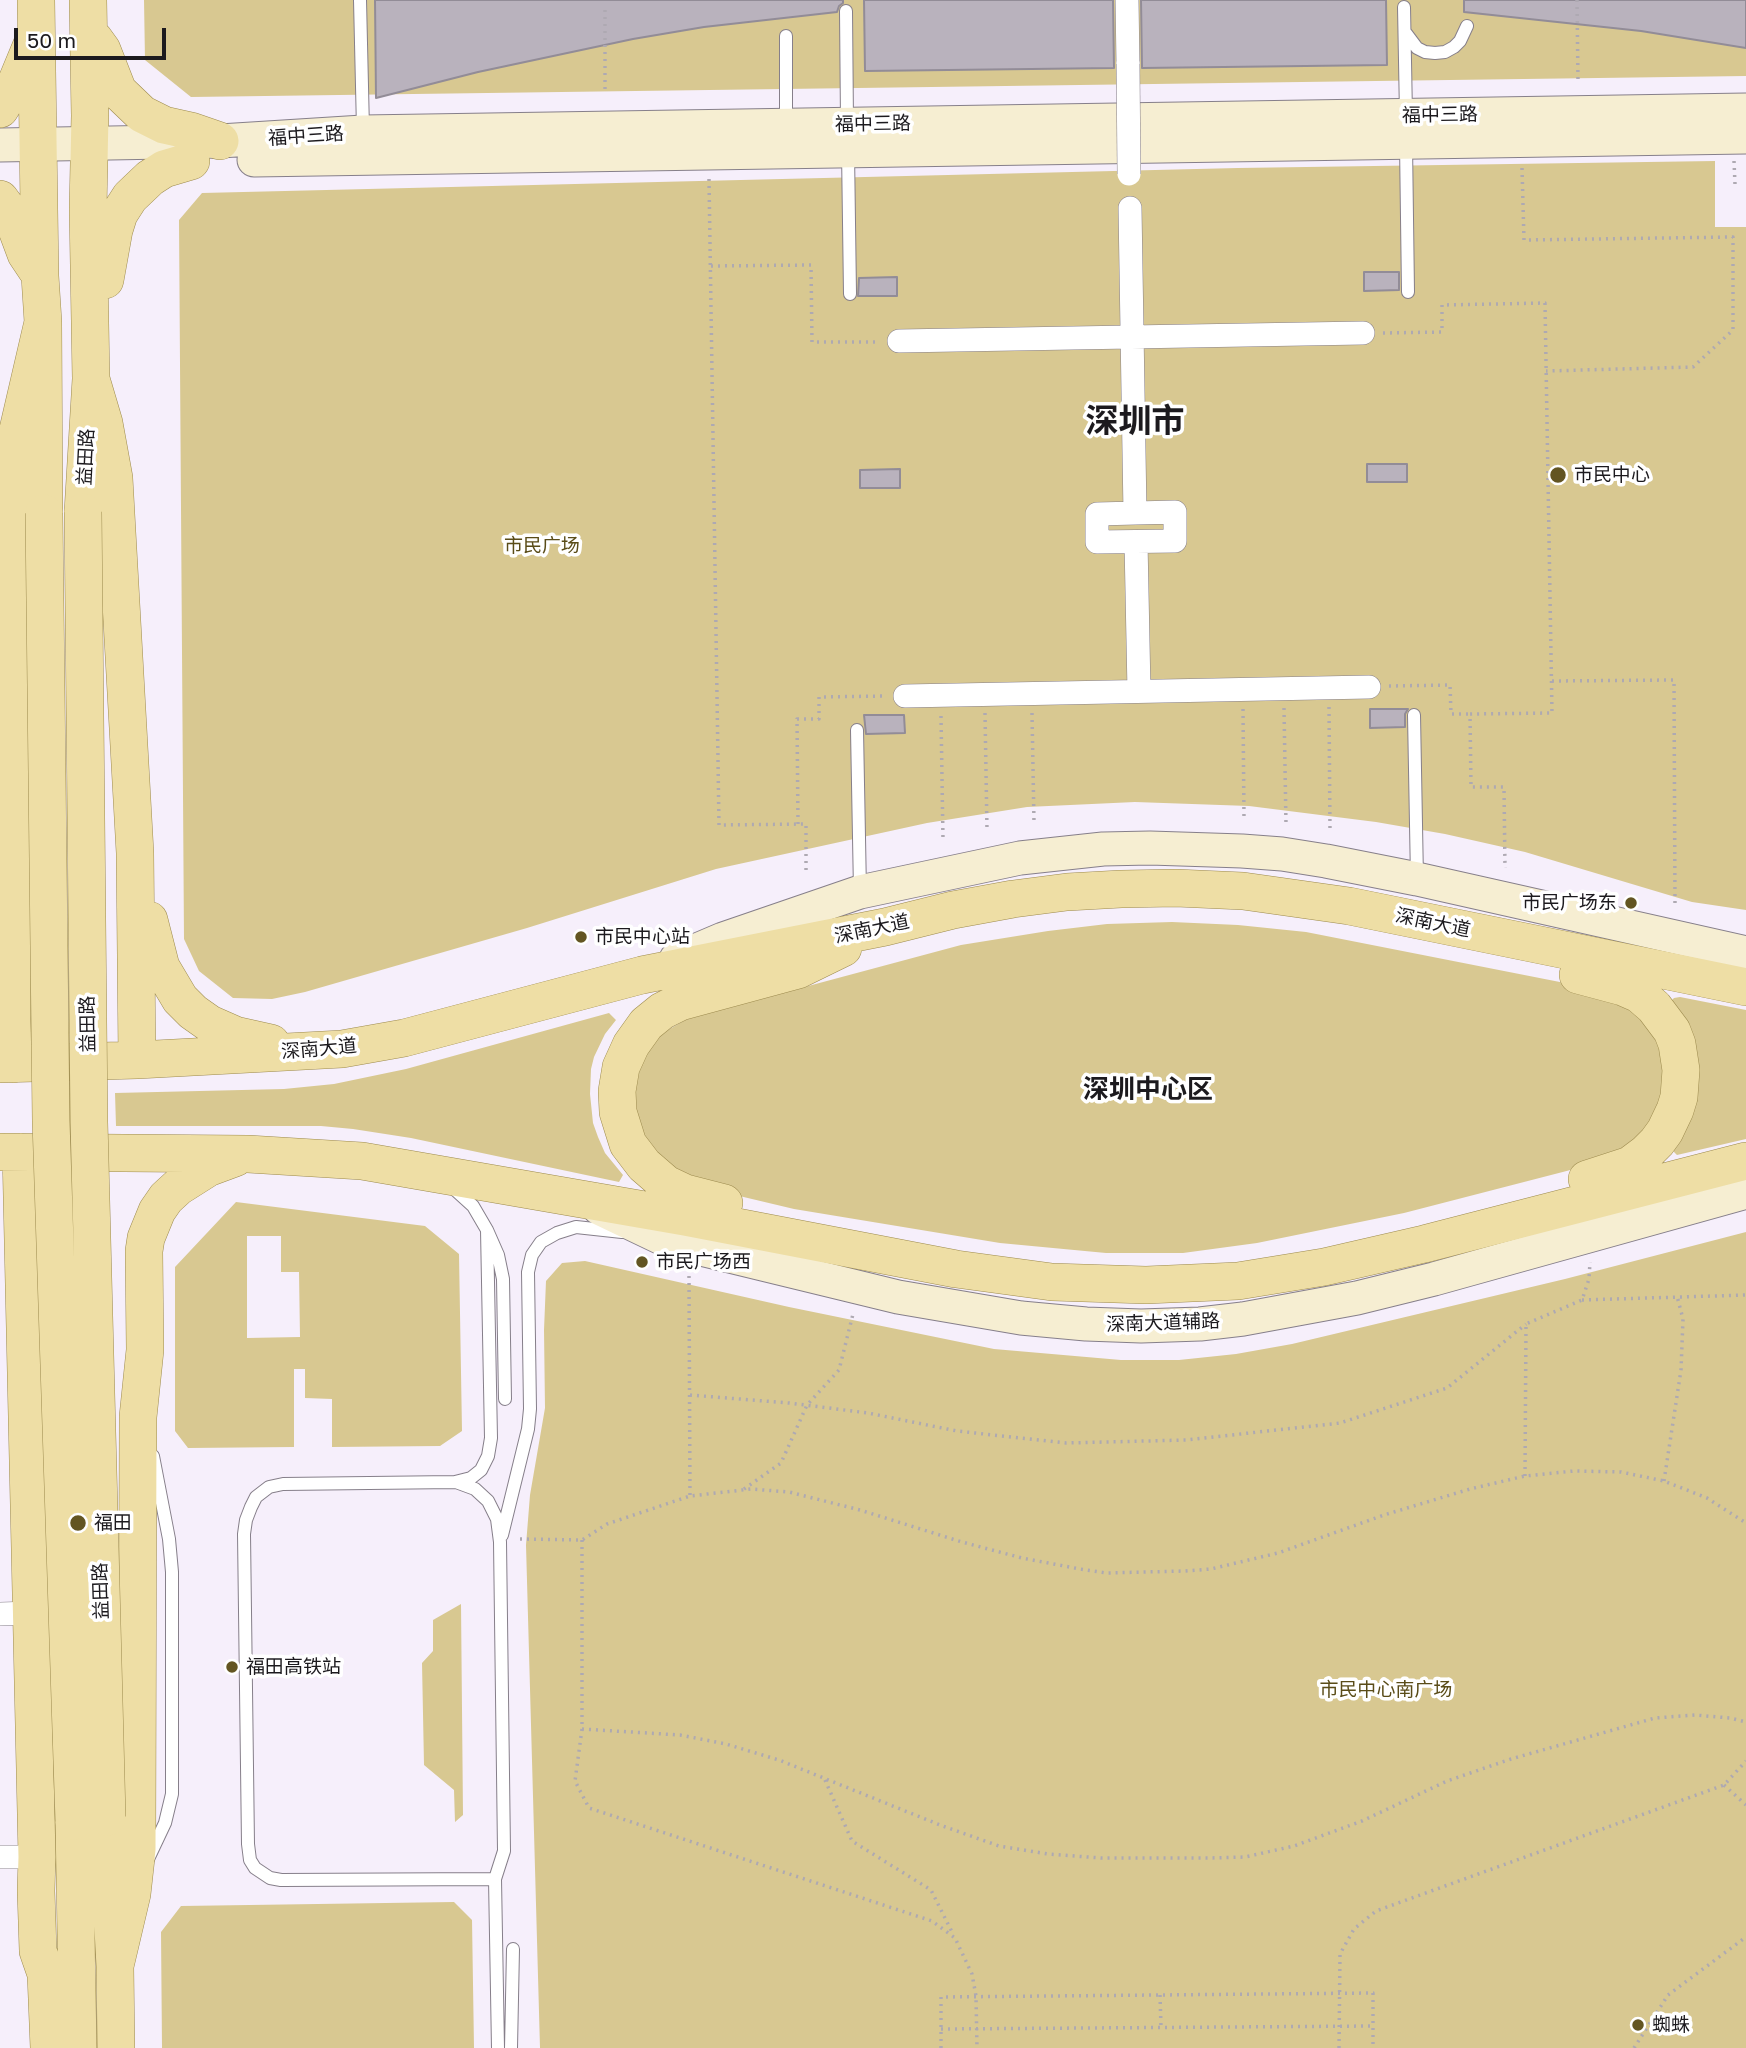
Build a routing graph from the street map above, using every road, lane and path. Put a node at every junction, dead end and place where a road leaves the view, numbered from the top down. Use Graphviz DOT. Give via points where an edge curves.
graph roads {
  1 [pos="360,0"];
  2 [pos="1127,0"];
  3 [pos="1577,0"];
  4 [pos="1404,7"];
  5 [pos="605,10"];
  6 [pos="846,11"];
  7 [pos="37,16"];
  8 [pos="89,16"];
  9 [pos="1467,26"];
  10 [pos="1404,32"];
  11 [pos="786,36"];
  12 [pos="1578,81"];
  13 [pos="605,94"];
  14 [pos="0,109"];
  15 [pos="1746,110"];
  16 [pos="786,125"];
  17 [pos="1406,129"];
  18 [pos="363,132"];
  19 [pos="847,138"];
  20 [pos="0,145"];
  21 [pos="1740,145"];
  22 [pos="206,151"];
  23 [pos="89,152"];
  24 [pos="40,153"];
  25 [pos="1522,158"];
  26 [pos="0,164"];
  27 [pos="709,171"];
  28 [pos="1129,174"];
  29 [pos="1735,184"];
  30 [pos="0,199"];
  31 [pos="1130,208"];
  32 [pos="711,266"];
  33 [pos="40,276"];
  34 [pos="1408,292"];
  35 [pos="850,294"];
  36 [pos="43,322"];
  37 [pos="89,331"];
  38 [pos="1363,333"];
  39 [pos="1132,337"];
  40 [pos="899,341"];
  41 [pos="1546,371"];
  42 [pos="91,379"];
  43 [pos="1135,513"];
  44 [pos="1136,542"];
  45 [pos="1551,681"];
  46 [pos="1369,687"];
  47 [pos="1329,688"];
  48 [pos="1243,689"];
  49 [pos="1284,689"];
  50 [pos="1139,691"];
  51 [pos="1032,693"];
  52 [pos="985,694"];
  53 [pos="941,695"];
  54 [pos="905,696"];
  55 [pos="1470,714"];
  56 [pos="1414,715"];
  57 [pos="857,730"];
  58 [pos="13,755"];
  59 [pos="0,798"];
  60 [pos="1244,820"];
  61 [pos="1034,822"];
  62 [pos="798,824"];
  63 [pos="1286,825"];
  64 [pos="987,830"];
  65 [pos="1330,831"];
  66 [pos="943,840"];
  67 [pos="135,853"];
  68 [pos="1505,868"];
  69 [pos="806,873"];
  70 [pos="1417,879"];
  71 [pos="860,891"];
  72 [pos="1675,905"];
  73 [pos="1392,914"];
  74 [pos="885,927"];
  75 [pos="1746,953"];
  76 [pos="642,975"];
  77 [pos="1746,987"];
  78 [pos="342,1049"];
  79 [pos="137,1060"];
  80 [pos="7,1064"];
  81 [pos="11,1152"];
  82 [pos="248,1154"];
  83 [pos="1746,1161"];
  84 [pos="434,1174"];
  85 [pos="1746,1192"];
  86 [pos="581,1199"];
  87 [pos="0,1217"];
  88 [pos="487,1230"];
  89 [pos="668,1241"];
  90 [pos="1424,1244"];
  91 [pos="842,1246"];
  92 [pos="1590,1262"];
  93 [pos="24,1271"];
  94 [pos="689,1276"];
  95 [pos="1746,1295"];
  96 [pos="1677,1296"];
  97 [pos="1582,1300"];
  98 [pos="853,1314"];
  99 [pos="1525,1324"];
  100 [pos="145,1350"];
  101 [pos="0,1368"];
  102 [pos="690,1395"];
  103 [pos="505,1399"];
  104 [pos="27,1404"];
  105 [pos="807,1405"];
  106 [pos="1525,1476"];
  107 [pos="1664,1481"];
  108 [pos="455,1482"];
  109 [pos="742,1490"];
  110 [pos="690,1496"];
  111 [pos="1746,1523"];
  112 [pos="520,1539"];
  113 [pos="582,1540"];
  114 [pos="500,1542"];
  115 [pos="16,1614"];
  116 [pos="1746,1722"];
  117 [pos="582,1729"];
  118 [pos="1746,1761"];
  119 [pos="824,1778"];
  120 [pos="1724,1785"];
  121 [pos="1746,1805"];
  122 [pos="90,1819"];
  123 [pos="0,1857"];
  124 [pos="37,1857"];
  125 [pos="75,1875"];
  126 [pos="495,1879"];
  127 [pos="132,1894"];
  128 [pos="1746,1937"];
  129 [pos="955,1938"];
  130 [pos="513,1949"];
  131 [pos="115,1966"];
  132 [pos="46,1974"];
  133 [pos="1338,1993"];
  134 [pos="1160,1995"];
  135 [pos="976,1996"];
  136 [pos="1338,2026"];
  137 [pos="1373,2026"];
  138 [pos="1161,2027"];
  139 [pos="976,2028"];
  140 [pos="941,2029"];
  141 [pos="118,2042"];
  142 [pos="33,2048"];
  143 [pos="49,2048"];
  144 [pos="78,2048"];
  145 [pos="498,2048"];
  146 [pos="511,2048"];
  147 [pos="941,2048"];
  148 [pos="977,2048"];
  149 [pos="1339,2048"];
  150 [pos="1373,2048"];
  151 [pos="1634,2048"];
  1 -- 18 [label="lane"];
  2 -- 28 [label="street, bridge"];
  3 -- 12 [label="path"];
  4 -- 10 [label="lane"];
  5 -- 13 [label="path"];
  6 -- 19 [label="lane"];
  7 -- 14 [label="main road" via="16,83"];
  7 -- 24 [label="main road, 益田路"];
  8 -- 22 [label="main road" via="118,91 142,114 191,131"];
  8 -- 23 [label="main road, 益田路"];
  9 -- 10 [label="lane" via="1454,47 1435,53 1417,48"];
  10 -- 17 [label="lane"];
  11 -- 16 [label="lane"];
  15 -- 17 [label="street, 福中三路"];
  16 -- 18 [label="street, 福中三路"];
  16 -- 19 [label="street, 福中三路"];
  17 -- 19 [label="street, 福中三路"];
  17 -- 21 [label="street, 福中三路"];
  17 -- 34 [label="lane"];
  18 -- 22 [label="street, 福中三路"];
  19 -- 22 [label="street, 福中三路"];
  19 -- 35 [label="lane"];
  20 -- 24 [label="street, 福中三路"];
  21 -- 29 [label="path"];
  22 -- 23 [label="street, 福中三路"];
  22 -- 37 [label="main road" via="164,169 130,197 119,214"];
  23 -- 24 [label="street, 福中三路"];
  23 -- 37 [label="main road, 益田路"];
  24 -- 26 [label="street, 福中三路"];
  24 -- 33 [label="main road, 益田路"];
  25 -- 41 [label="path" via="1524,240 1732,237 1733,330 1693,367"];
  27 -- 32 [label="path"];
  30 -- 33 [label="main road"];
  31 -- 39 [label="street"];
  32 -- 40 [label="path" via="811,265 812,342"];
  32 -- 62 [label="path" via="719,825"];
  33 -- 36 [label="main road, 益田路"];
  36 -- 58 [label="main road" via="18,434"];
  36 -- 122 [label="main road, 益田路, bridge" via="51,1121"];
  37 -- 42 [label="main road, 益田路"];
  38 -- 39 [label="street"];
  38 -- 41 [label="path" via="1442,332 1442,305 1545,303"];
  39 -- 40 [label="street"];
  39 -- 43 [label="street"];
  41 -- 45 [label="path"];
  42 -- 67 [label="main road" via="114,478"];
  42 -- 122 [label="main road, 益田路, bridge" via="83,512"];
  43 -- 44 [label="street" via="1097,513 1097,542"];
  43 -- 44 [label="street" via="1175,512 1175,541"];
  44 -- 50 [label="street"];
  45 -- 55 [label="path" via="1552,713"];
  45 -- 72 [label="path" via="1674,680"];
  46 -- 47 [label="street"];
  46 -- 55 [label="path" via="1451,685 1451,714"];
  47 -- 49 [label="street"];
  47 -- 65 [label="path"];
  48 -- 49 [label="street"];
  48 -- 50 [label="street"];
  48 -- 60 [label="path"];
  49 -- 63 [label="path"];
  50 -- 51 [label="street"];
  51 -- 52 [label="street"];
  51 -- 61 [label="path"];
  52 -- 53 [label="street"];
  52 -- 64 [label="path"];
  53 -- 54 [label="street"];
  53 -- 66 [label="path"];
  54 -- 62 [label="path" via="819,697 819,719 797,719"];
  55 -- 68 [label="path" via="1471,787 1504,787"];
  56 -- 70 [label="lane"];
  57 -- 71 [label="lane"];
  58 -- 59 [label="main road"];
  58 -- 80 [label="main road" via="12,1021"];
  62 -- 69 [label="path" via="806,824"];
  67 -- 78 [label="main road" via="161,967 193,1012 210,1024 261,1042"];
  67 -- 79 [label="main road"];
  70 -- 71 [label="street" via="1282,854 1104,849 1020,858"];
  70 -- 75 [label="street"];
  71 -- 76 [label="street" via="723,939"];
  73 -- 74 [label="main road, 深南大道" via="1243,891 1121,889 1013,899"];
  73 -- 77 [label="main road, 深南大道"];
  73 -- 90 [label="main road" via="1499,955 1639,994 1664,1019 1680,1059 1675,1110 1665,1131 1630,1165 1514,1199"];
  74 -- 76 [label="main road, 深南大道"];
  74 -- 91 [label="main road" via="798,970 662,1011 631,1045 618,1083 618,1112 628,1144 666,1184 685,1193 790,1218"];
  76 -- 78 [label="main road, 深南大道" via="404,1038"];
  78 -- 79 [label="main road, 深南大道"];
  79 -- 80 [label="main road, 深南大道"];
  81 -- 82 [label="main road"];
  81 -- 93 [label="main road"];
  82 -- 84 [label="main road" via="362,1161"];
  82 -- 100 [label="main road" via="192,1177 157,1211 144,1251"];
  83 -- 90 [label="main road"];
  84 -- 86 [label="main road"];
  84 -- 88 [label="lane" via="472,1206"];
  85 -- 89 [label="street, 深南大道辅路" via="1357,1298 1243,1319 1177,1325 1086,1324 975,1311"];
  86 -- 89 [label="street, 深南大道辅路"];
  86 -- 91 [label="main road"];
  87 -- 93 [label="main road"];
  88 -- 103 [label="lane" via="503,1279"];
  88 -- 108 [label="lane" via="491,1438 481,1470"];
  89 -- 114 [label="lane" via="576,1227 541,1242 532,1255 528,1272 528,1429"];
  90 -- 91 [label="main road" via="1282,1275 1146,1285 1004,1276"];
  92 -- 97 [label="path"];
  93 -- 104 [label="main road"];
  94 -- 102 [label="path"];
  95 -- 96 [label="path"];
  96 -- 97 [label="path"];
  96 -- 107 [label="path" via="1683,1319 1681,1370"];
  97 -- 99 [label="path"];
  98 -- 105 [label="path" via="839,1370"];
  99 -- 105 [label="path" via="1447,1388 1340,1423 1263,1432 1186,1440 1066,1443 957,1431"];
  99 -- 106 [label="path"];
  100 -- 127 [label="main road" via="138,1417"];
  100 -- 127 [label="lane" via="152,1438 172,1572 172,1794 165,1823"];
  101 -- 104 [label="main road"];
  102 -- 105 [label="path"];
  102 -- 110 [label="path"];
  104 -- 115 [label="main road"];
  105 -- 109 [label="path" via="781,1463"];
  106 -- 107 [label="path" via="1621,1472"];
  106 -- 109 [label="path" via="1384,1515 1278,1553 1210,1569 1119,1573 1022,1558 789,1492"];
  107 -- 111 [label="path" via="1707,1498"];
  108 -- 114 [label="lane" via="475,1489 488,1502 497,1519"];
  108 -- 126 [label="lane" via="283,1484 269,1487 250,1507 244,1534 248,1852 261,1874 281,1880"];
  109 -- 110 [label="path"];
  110 -- 113 [label="path" via="607,1524"];
  112 -- 113 [label="path"];
  113 -- 117 [label="path"];
  114 -- 126 [label="lane" via="504,1851"];
  115 -- 124 [label="main road"];
  116 -- 119 [label="path" via="1695,1715 1655,1718 1511,1759 1447,1781 1362,1821 1294,1846 1245,1857 1101,1858 999,1846"];
  117 -- 119 [label="path" via="704,1739"];
  117 -- 129 [label="path" via="575,1781 589,1808 932,1921"];
  118 -- 120 [label="path"];
  119 -- 129 [label="path" via="852,1841 931,1889"];
  120 -- 121 [label="path"];
  120 -- 133 [label="path" via="1376,1911 1354,1929 1340,1954"];
  122 -- 125 [label="main road, 益田路"];
  122 -- 131 [label="main road, 益田路"];
  123 -- 124 [label="street"];
  124 -- 132 [label="main road" via="38,1951"];
  125 -- 132 [label="main road"];
  125 -- 144 [label="main road, 益田路"];
  126 -- 145 [label="lane"];
  127 -- 131 [label="main road"];
  128 -- 151 [label="path" via="1668,1995"];
  129 -- 135 [label="path" via="972,1974"];
  130 -- 146 [label="lane"];
  131 -- 141 [label="main road, 益田路"];
  132 -- 142 [label="main road" via="32,1998"];
  132 -- 143 [label="main road"];
  133 -- 134 [label="path"];
  133 -- 136 [label="path"];
  133 -- 137 [label="path" via="1373,1993"];
  134 -- 135 [label="path"];
  134 -- 138 [label="path"];
  135 -- 139 [label="path"];
  135 -- 140 [label="path" via="941,1997"];
  136 -- 137 [label="path"];
  136 -- 138 [label="path"];
  136 -- 149 [label="path"];
  137 -- 150 [label="path"];
  138 -- 139 [label="path"];
  139 -- 140 [label="path"];
  139 -- 148 [label="path"];
  140 -- 147 [label="path"];
}
